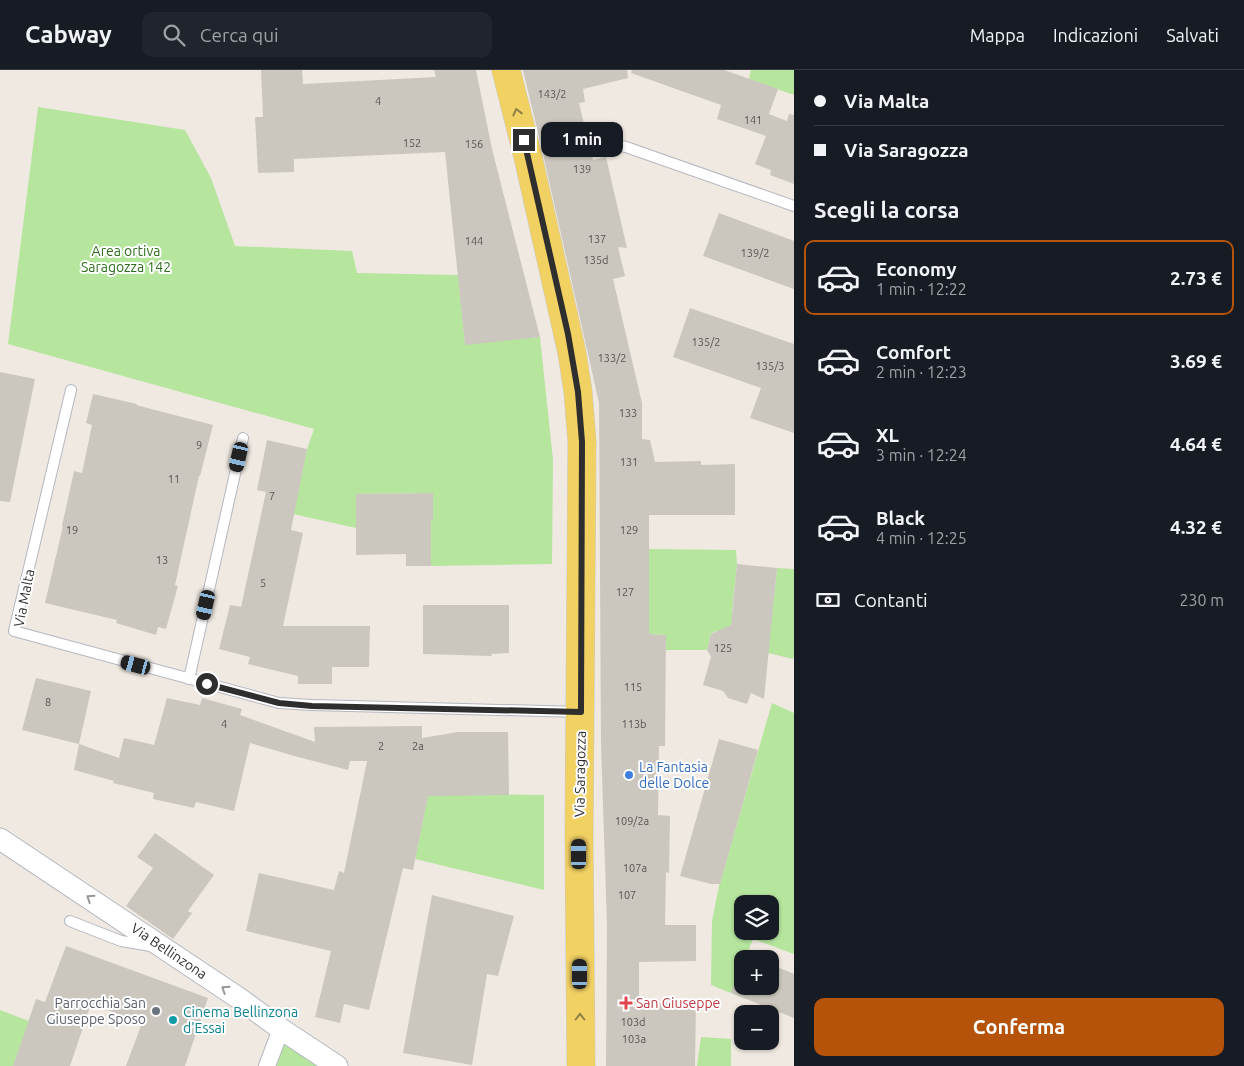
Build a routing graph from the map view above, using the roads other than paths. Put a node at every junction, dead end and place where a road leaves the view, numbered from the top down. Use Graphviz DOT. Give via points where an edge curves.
graph roads {
  1 [pos="506,70"];
  2 [pos="584,143"];
  3 [pos="794,206"];
  4 [pos="71,390"];
  5 [pos="244,438"];
  6 [pos="189,679"];
  7 [pos="581,712"];
  8 [pos="0,839"];
  9 [pos="70,922"];
  10 [pos="167,949"];
  11 [pos="281,1029"];
  12 [pos="268,1066"];
  13 [pos="337,1066"];
  14 [pos="581,1066"];
  7 -- 1 [label="main road, Via Saragozza, one-way" via="582,442 578,392 532,156"];
  2 -- 3 [label="lane" via="596,141 626,147"];
  4 -- 6 [label="lane, Via Malta" via="14,631"];
  5 -- 6 [label="lane"];
  6 -- 7 [label="lane, Via Malta" via="279,703 312,706"];
  14 -- 7 [label="main road, Via Saragozza, one-way"];
  10 -- 8 [label="street, Via Bellinzona, one-way"];
  9 -- 10 [label="lane" via="121,941"];
  11 -- 10 [label="street, Via Bellinzona, one-way"];
  11 -- 12 [label="street"];
  11 -- 13 [label="street, Via Bellinzona"];
}
